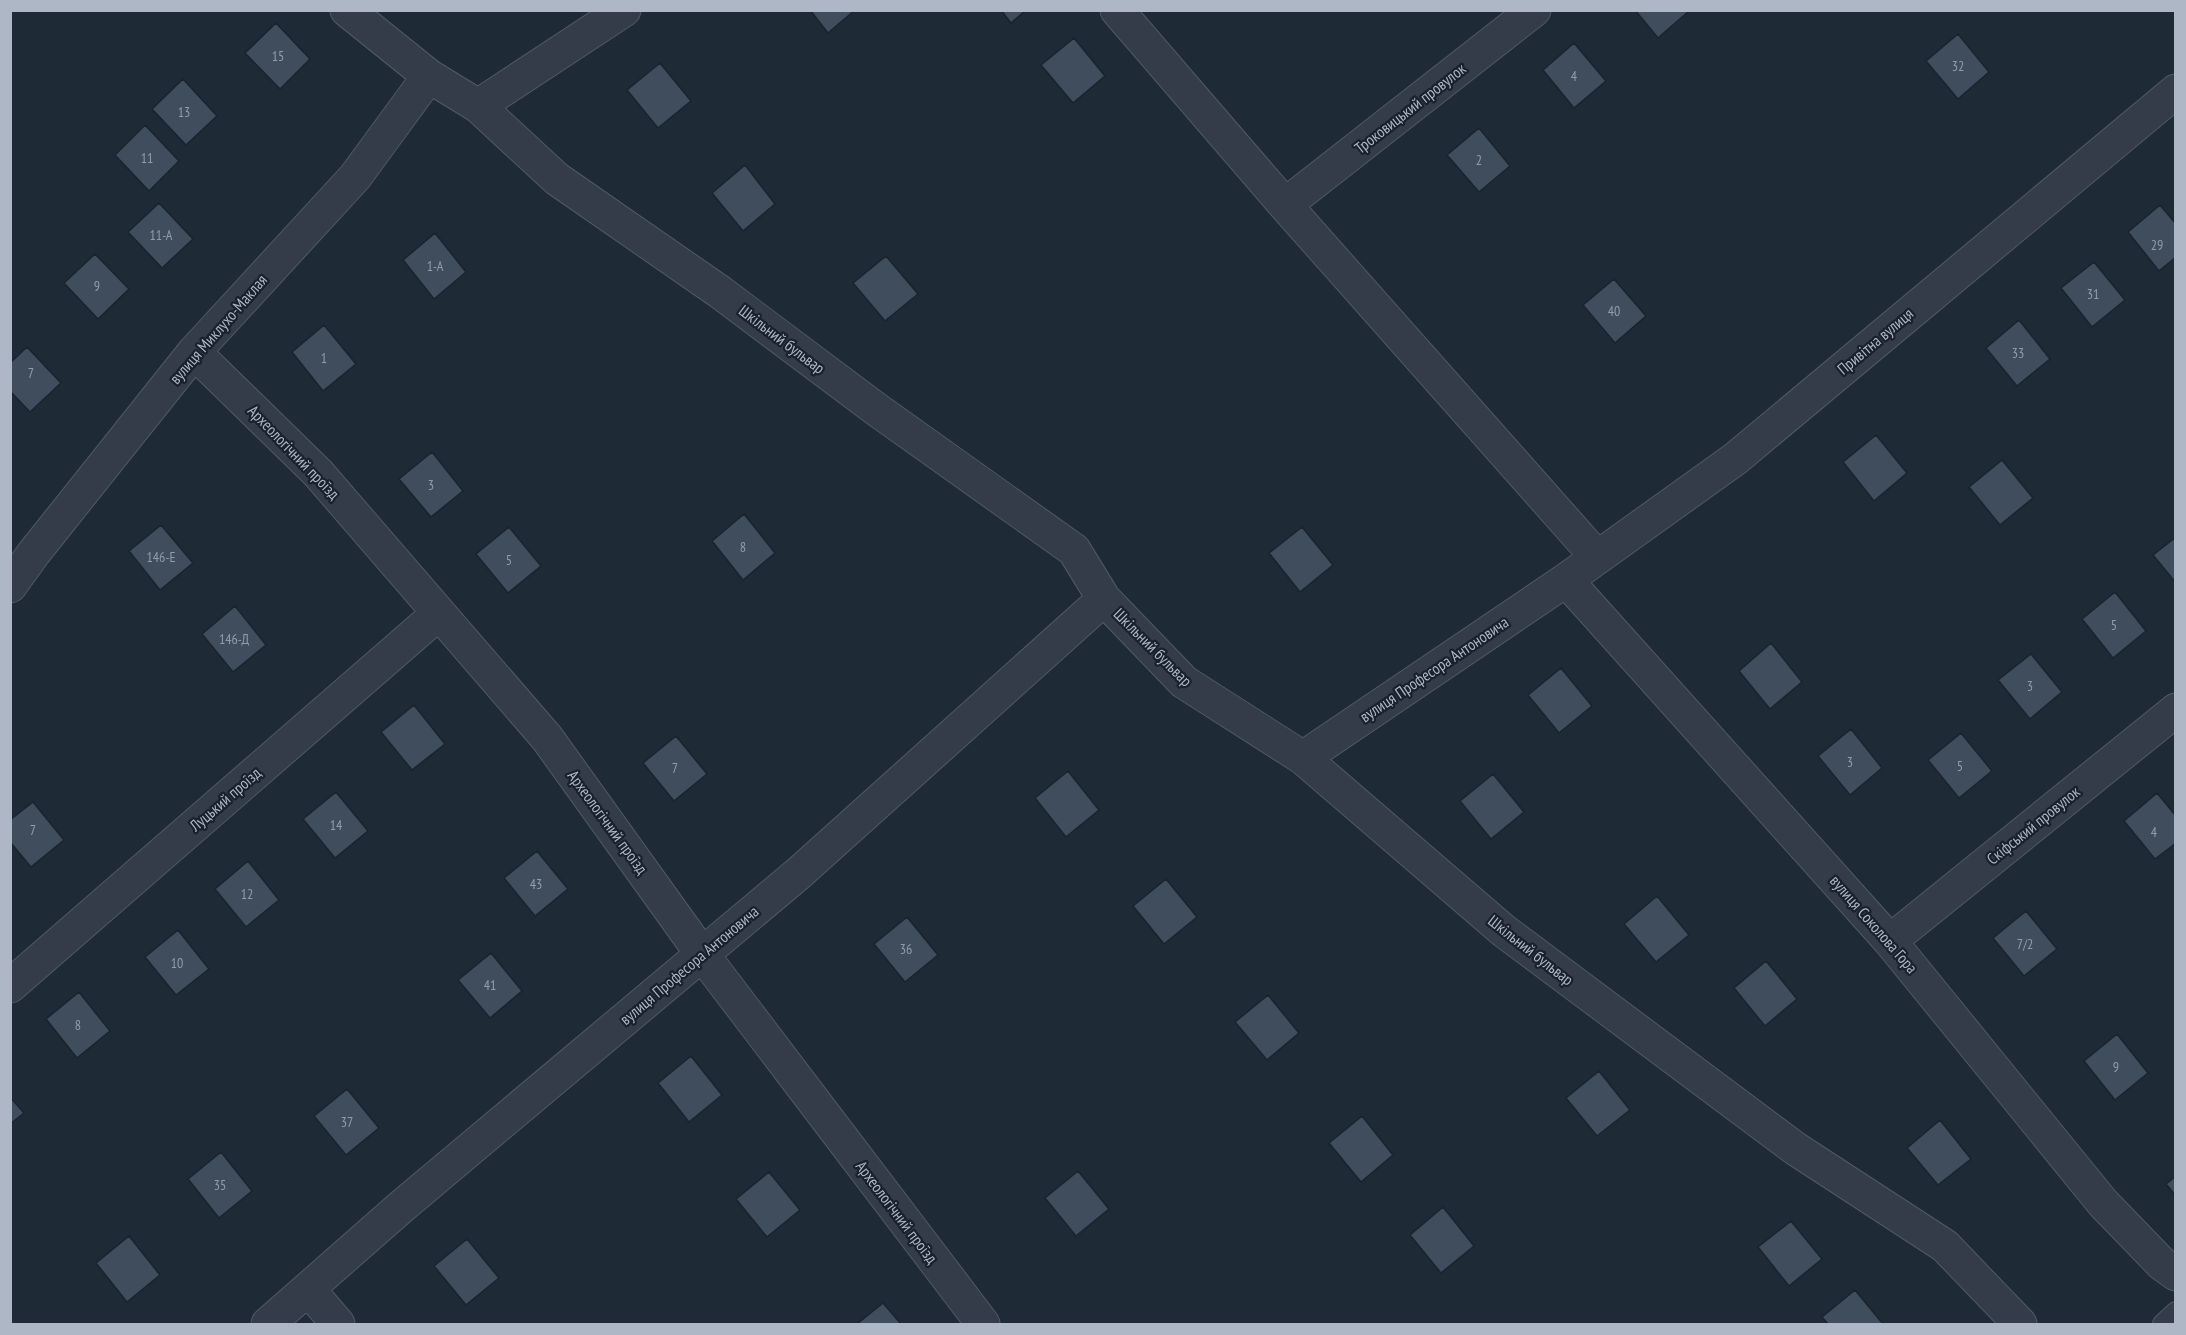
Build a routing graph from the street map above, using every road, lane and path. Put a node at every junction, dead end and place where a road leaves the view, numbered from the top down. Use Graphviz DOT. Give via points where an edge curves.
graph roads {
  1 [pos="347,10"];
  2 [pos="624,10"];
  3 [pos="1118,10"];
  4 [pos="1534,10"];
  5 [pos="429,76"];
  6 [pos="2175,91"];
  7 [pos="478,106"];
  8 [pos="1285,205"];
  9 [pos="194,352"];
  10 [pos="1597,557"];
  11 [pos="1566,580"];
  12 [pos="10,586"];
  13 [pos="1104,599"];
  14 [pos="439,613"];
  15 [pos="2175,710"];
  16 [pos="1303,758"];
  17 [pos="1890,941"];
  18 [pos="702,954"];
  19 [pos="10,986"];
  20 [pos="2175,1274"];
  21 [pos="308,1289"];
  22 [pos="2175,1312"];
  23 [pos="268,1324"];
  24 [pos="338,1324"];
  25 [pos="983,1324"];
  26 [pos="2020,1324"];
  27 [pos="2163,1324"];
  1 -- 5 [label="street, Шкільний бульвар"];
  2 -- 7 [label="street"];
  3 -- 8 [label="street"];
  4 -- 8 [label="street, Троковицький провулок"];
  5 -- 7 [label="street, Шкільний бульвар"];
  5 -- 9 [label="street, вулиця Миклухо-Маклая" via="355,177"];
  6 -- 10 [label="street, Привітна вулиця" via="1735,459"];
  7 -- 13 [label="street, Шкільний бульвар" via="557,179 720,292 1074,550"];
  8 -- 10 [label="street"];
  9 -- 12 [label="street, вулиця Миклухо-Маклая"];
  9 -- 14 [label="street, Археологічний проїзд" via="318,473"];
  10 -- 11 [label="street, Привітна вулиця"];
  11 -- 16 [label="street, вулиця Професора Антоновича"];
  11 -- 17 [label="street, вулиця Соколова Гора"];
  13 -- 16 [label="street, Шкільний бульвар" via="1184,682"];
  13 -- 18 [label="street, вулиця Професора Антоновича" via="799,873"];
  14 -- 18 [label="street, Археологічний проїзд" via="547,738"];
  14 -- 19 [label="street, Луцький проїзд"];
  15 -- 17 [label="street, Скіфський провулок"];
  16 -- 26 [label="street, Шкільний бульвар" via="1504,931 1796,1149 1945,1246"];
  17 -- 20 [label="street, вулиця Соколова Гора" via="2103,1203"];
  18 -- 21 [label="street, вулиця Професора Антоновича"];
  18 -- 25 [label="street, Археологічний проїзд"];
  21 -- 23 [label="street, вулиця Професора Антоновича"];
  21 -- 24 [label="street"];
  22 -- 27 [label="lane"];
}
